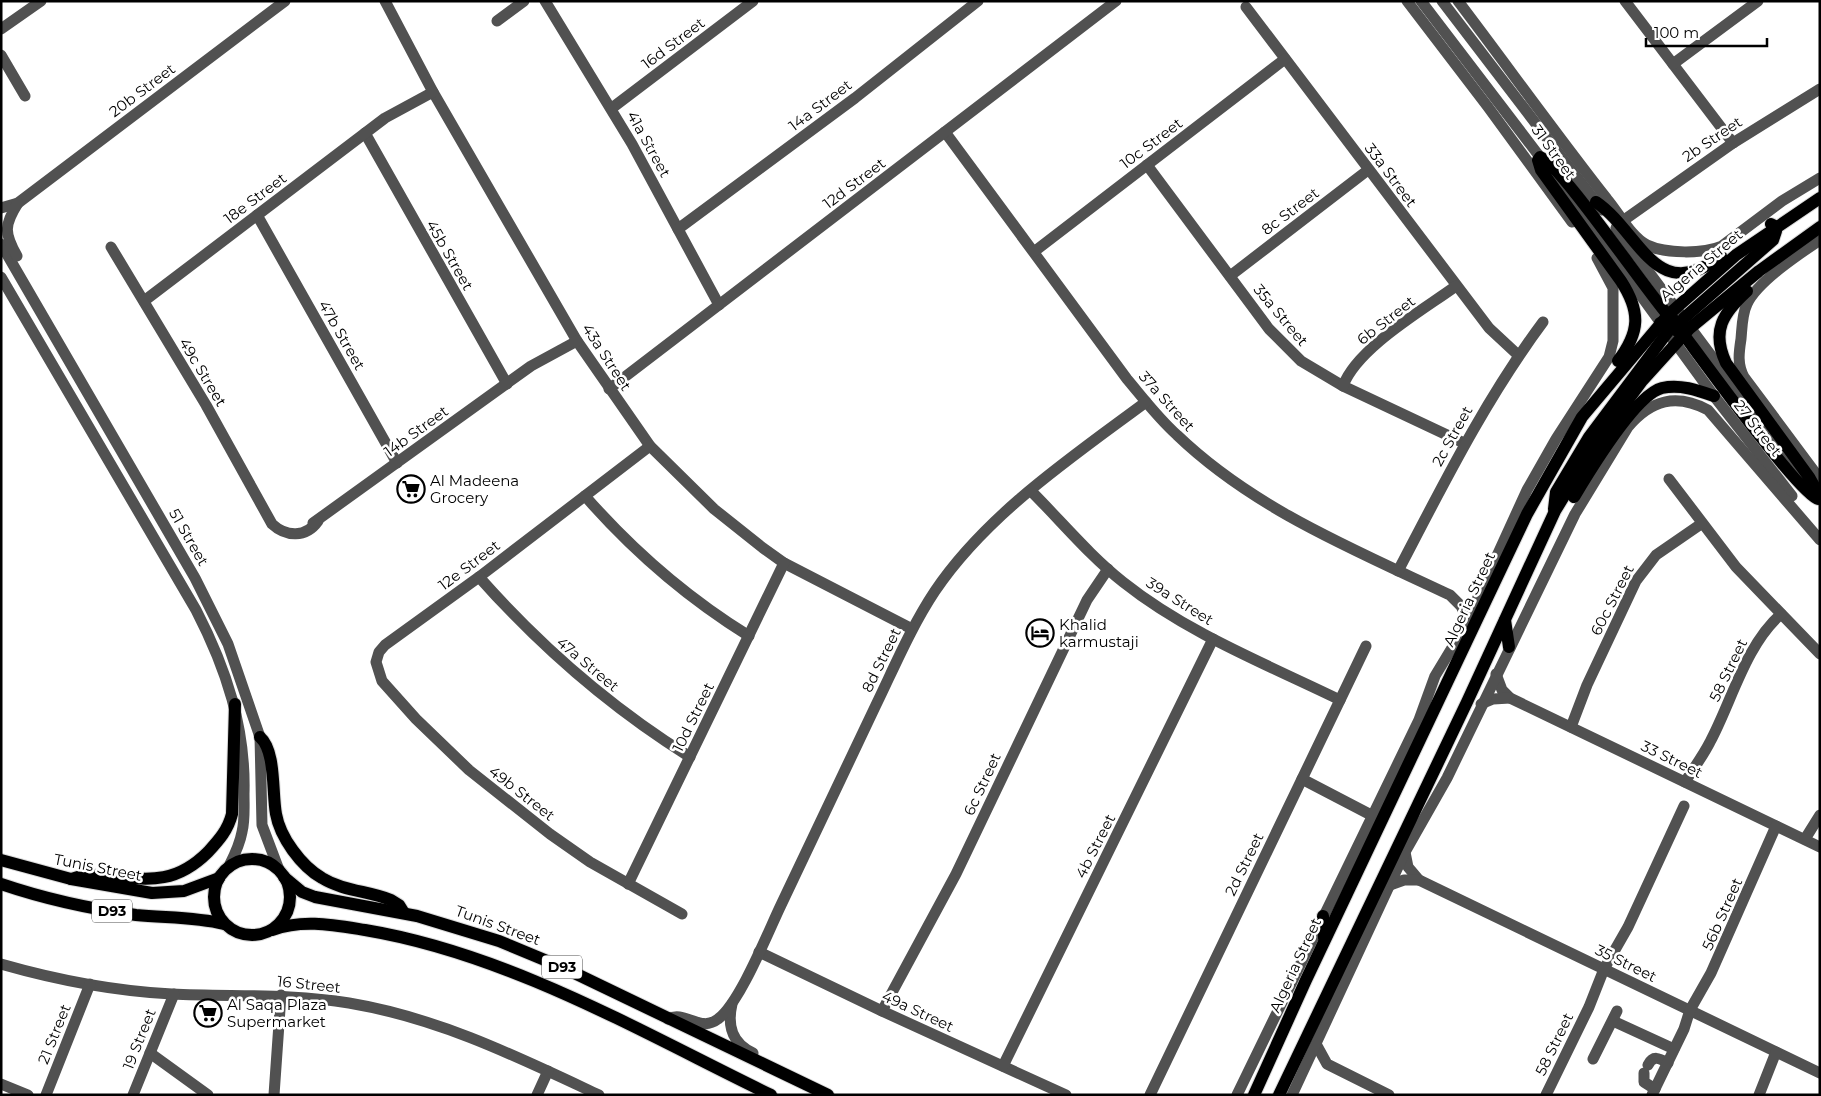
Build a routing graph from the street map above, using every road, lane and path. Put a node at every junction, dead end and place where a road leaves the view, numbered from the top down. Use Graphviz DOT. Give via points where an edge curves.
graph roads {
  1 [pos="41,1"];
  2 [pos="285,1"];
  3 [pos="385,1"];
  4 [pos="524,1"];
  5 [pos="546,1"];
  6 [pos="753,1"];
  7 [pos="978,1"];
  8 [pos="1116,1"];
  9 [pos="1407,1"];
  10 [pos="1421,1"];
  11 [pos="1442,1"];
  12 [pos="1458,1"];
  13 [pos="1625,1"];
  14 [pos="1758,1"];
  15 [pos="1246,7"];
  16 [pos="497,21"];
  17 [pos="1,29"];
  18 [pos="1,55"];
  19 [pos="1285,59"];
  20 [pos="1673,64"];
  21 [pos="431,87"];
  22 [pos="1820,89"];
  23 [pos="25,96"];
  24 [pos="612,108"];
  25 [pos="946,132"];
  26 [pos="361,136"];
  27 [pos="1732,143"];
  28 [pos="1565,146"];
  29 [pos="1540,157"];
  30 [pos="1566,162"];
  31 [pos="1148,165"];
  32 [pos="1368,170"];
  33 [pos="1820,178"];
  34 [pos="1820,198"];
  35 [pos="1596,202"];
  36 [pos="18,203"];
  37 [pos="1,208"];
  38 [pos="1,216"];
  39 [pos="254,217"];
  40 [pos="1624,220"];
  41 [pos="1775,226"];
  42 [pos="1820,227"];
  43 [pos="678,229"];
  44 [pos="1820,240"];
  45 [pos="1,244"];
  46 [pos="112,247"];
  47 [pos="1789,248"];
  48 [pos="1035,251"];
  49 [pos="1230,276"];
  50 [pos="1,277"];
  51 [pos="21,278"];
  52 [pos="1456,286"];
  53 [pos="144,301"];
  54 [pos="719,305"];
  55 [pos="1543,322"];
  56 [pos="1676,325"];
  57 [pos="575,337"];
  58 [pos="1518,356"];
  59 [pos="510,382"];
  60 [pos="1343,386"];
  61 [pos="609,389"];
  62 [pos="1714,396"];
  63 [pos="1146,402"];
  64 [pos="1588,408"];
  65 [pos="1464,443"];
  66 [pos="650,446"];
  67 [pos="400,461"];
  68 [pos="1670,479"];
  69 [pos="1820,479"];
  70 [pos="1031,491"];
  71 [pos="1788,492"];
  72 [pos="585,496"];
  73 [pos="1819,500"];
  74 [pos="1791,506"];
  75 [pos="1556,512"];
  76 [pos="1527,514"];
  77 [pos="1512,520"];
  78 [pos="1702,524"];
  79 [pos="1820,529"];
  80 [pos="288,530"];
  81 [pos="1820,540"];
  82 [pos="784,563"];
  83 [pos="1108,569"];
  84 [pos="1398,570"];
  85 [pos="479,577"];
  86 [pos="1480,590"];
  87 [pos="1450,595"];
  88 [pos="1781,614"];
  89 [pos="1467,619"];
  90 [pos="1505,620"];
  91 [pos="912,629"];
  92 [pos="749,636"];
  93 [pos="1213,639"];
  94 [pos="1366,646"];
  95 [pos="1509,647"];
  96 [pos="1820,654"];
  97 [pos="376,662"];
  98 [pos="1496,674"];
  99 [pos="1510,698"];
  100 [pos="1340,700"];
  101 [pos="234,704"];
  102 [pos="1481,704"];
  103 [pos="1567,725"];
  104 [pos="260,737"];
  105 [pos="690,757"];
  106 [pos="1302,780"];
  107 [pos="1689,784"];
  108 [pos="1684,806"];
  109 [pos="1820,815"];
  110 [pos="1373,816"];
  111 [pos="1820,825"];
  112 [pos="1780,828"];
  113 [pos="1812,843"];
  114 [pos="1405,852"];
  115 [pos="1,860"];
  116 [pos="230,864"];
  117 [pos="282,874"];
  118 [pos="219,878"];
  119 [pos="71,879"];
  120 [pos="1419,880"];
  121 [pos="1,884"];
  122 [pos="628,884"];
  123 [pos="1390,885"];
  124 [pos="404,913"];
  125 [pos="682,914"];
  126 [pos="1323,916"];
  127 [pos="224,924"];
  128 [pos="272,930"];
  129 [pos="1325,940"];
  130 [pos="759,952"];
  131 [pos="1,964"];
  132 [pos="1607,971"];
  133 [pos="90,984"];
  134 [pos="174,994"];
  135 [pos="280,995"];
  136 [pos="734,999"];
  137 [pos="882,1011"];
  138 [pos="1693,1012"];
  139 [pos="668,1019"];
  140 [pos="1316,1044"];
  141 [pos="1674,1049"];
  142 [pos="150,1053"];
  143 [pos="1780,1054"];
  144 [pos="1593,1059"];
  145 [pos="1668,1063"];
  146 [pos="1327,1064"];
  147 [pos="1003,1066"];
  148 [pos="772,1069"];
  149 [pos="548,1071"];
  150 [pos="1820,1073"];
  151 [pos="1300,1078"];
  152 [pos="1,1084"];
  153 [pos="1653,1092"];
  154 [pos="1759,1094"];
  155 [pos="28,1095"];
  156 [pos="46,1095"];
  157 [pos="133,1095"];
  158 [pos="208,1095"];
  159 [pos="274,1095"];
  160 [pos="537,1095"];
  161 [pos="600,1095"];
  162 [pos="771,1095"];
  163 [pos="828,1095"];
  164 [pos="1066,1095"];
  165 [pos="1150,1095"];
  166 [pos="1237,1095"];
  167 [pos="1254,1095"];
  168 [pos="1279,1095"];
  169 [pos="1292,1095"];
  170 [pos="1389,1095"];
  171 [pos="1546,1095"];
  1 -- 17 [label="street"];
  2 -- 36 [label="street, 20b Street"];
  3 -- 21 [label="street, 43a Street"];
  4 -- 16 [label="street"];
  5 -- 24 [label="street, 41a Street"];
  6 -- 24 [label="street, 16d Street"];
  7 -- 43 [label="street, 14a Street" via="856,98"];
  8 -- 25 [label="street, 12d Street"];
  9 -- 77 [label="street" via="1597,257 1613,288 1613,341 1609,357 1556,439"];
  10 -- 29 [label="street, 31 Street"];
  11 -- 30 [label="street, 31 Street"];
  12 -- 28 [label="street"];
  13 -- 20 [label="street"];
  14 -- 20 [label="street"];
  15 -- 19 [label="street, 33a Street"];
  18 -- 23 [label="street"];
  19 -- 31 [label="street, 10c Street"];
  19 -- 32 [label="street, 33a Street"];
  20 -- 27 [label="street"];
  21 -- 26 [label="street, 18e Street"];
  21 -- 57 [label="street, 43a Street"];
  22 -- 27 [label="street, 2b Street"];
  24 -- 43 [label="street, 41a Street"];
  25 -- 48 [label="street, 37a Street"];
  25 -- 54 [label="street, 12d Street"];
  26 -- 39 [label="street, 18e Street"];
  26 -- 59 [label="street, 45b Street" via="389,178 485,347"];
  27 -- 40 [label="street, 2b Street"];
  28 -- 30 [label="street"];
  28 -- 40 [label="street"];
  29 -- 56 [label="main road" via="1570,187"];
  29 -- 64 [label="main road" via="1541,170 1621,281 1635,311 1636,323 1631,340 1598,387"];
  30 -- 35 [label="street, 31 Street"];
  31 -- 48 [label="street, 10c Street"];
  31 -- 49 [label="street, 35a Street"];
  32 -- 49 [label="street, 8c Street"];
  32 -- 52 [label="street, 33a Street"];
  33 -- 40 [label="street" via="1782,201 1722,246 1703,252 1647,244"];
  34 -- 41 [label="main road, Algeria Street"];
  35 -- 41 [label="main road" via="1609,212 1652,263 1680,273 1699,271 1758,228 1767,224"];
  35 -- 56 [label="street, 31 Street"];
  36 -- 37 [label="street, 20b Street"];
  36 -- 38 [label="street"];
  36 -- 51 [label="street, 20b Street" via="8,220 7,232 21,265"];
  39 -- 53 [label="street, 18e Street"];
  39 -- 67 [label="street, 47b Street"];
  41 -- 56 [label="main road, Algeria Street" via="1736,254"];
  42 -- 47 [label="main road, Algeria Street"];
  43 -- 54 [label="street, 41a Street"];
  44 -- 69 [label="street" via="1753,294 1744,311 1739,359 1744,377"];
  45 -- 51 [label="street, 51 Street"];
  46 -- 53 [label="street, 49c Street"];
  47 -- 56 [label="main road, Algeria Street"];
  47 -- 73 [label="main road" via="1728,310 1720,325 1719,345 1726,363 1809,477"];
  48 -- 63 [label="street, 37a Street"];
  49 -- 60 [label="street, 35a Street" via="1284,346 1314,370"];
  50 -- 101 [label="street, 51 Street" via="196,610"];
  51 -- 104 [label="street, 51 Street" via="209,602 235,662"];
  52 -- 58 [label="street, 33a Street" via="1495,336"];
  52 -- 60 [label="street, 6b Street" via="1364,356 1347,375"];
  53 -- 80 [label="street, 49c Street" via="268,514"];
  54 -- 61 [label="street, 12d Street"];
  55 -- 58 [label="street, 2c Street"];
  56 -- 62 [label="street, 27 Street"];
  56 -- 64 [label="main road, Algeria Street"];
  56 -- 73 [label="main road" via="1788,471 1810,496"];
  56 -- 75 [label="main road, Algeria Street"];
  57 -- 59 [label="street, 14b Street"];
  57 -- 61 [label="street, 43a Street"];
  58 -- 65 [label="street, 2c Street"];
  59 -- 67 [label="street, 14b Street"];
  60 -- 65 [label="street, 35a Street"];
  61 -- 66 [label="street, 43a Street"];
  62 -- 71 [label="street, 27 Street"];
  62 -- 75 [label="main road" via="1677,387 1651,392 1634,408 1571,501"];
  63 -- 70 [label="street, 8d Street"];
  63 -- 84 [label="street, 37a Street" via="1178,436 1233,481 1302,523"];
  64 -- 76 [label="main road, Algeria Street"];
  65 -- 84 [label="street, 2c Street"];
  66 -- 72 [label="street, 12e Street"];
  66 -- 82 [label="street, 43a Street" via="714,509"];
  67 -- 80 [label="street, 14b Street" via="318,521"];
  68 -- 78 [label="street"];
  70 -- 83 [label="street, 39a Street"];
  70 -- 91 [label="street, 8d Street" via="997,519 962,555"];
  71 -- 74 [label="street"];
  71 -- 79 [label="street, 27 Street"];
  72 -- 85 [label="street, 12e Street"];
  72 -- 92 [label="street" via="646,561 686,595"];
  74 -- 81 [label="street"];
  74 -- 95 [label="street" via="1708,410 1681,401 1648,407 1628,427 1575,514"];
  75 -- 90 [label="main road, Algeria Street"];
  76 -- 77 [label="main road"];
  76 -- 129 [label="main road, Algeria Street"];
  77 -- 86 [label="street"];
  78 -- 88 [label="street" via="1736,567"];
  78 -- 103 [label="street, 60c Street" via="1665,548 1642,572"];
  82 -- 91 [label="street, 43a Street"];
  82 -- 92 [label="street, 10d Street"];
  83 -- 93 [label="street, 39a Street" via="1160,608"];
  83 -- 137 [label="street, 6c Street" via="1087,600 956,874"];
  84 -- 87 [label="street, 37a Street"];
  85 -- 97 [label="street, 12e Street" via="385,646"];
  85 -- 105 [label="street, 47a Street" via="510,612 579,678"];
  86 -- 87 [label="street" via="1466,596"];
  86 -- 89 [label="street"];
  87 -- 89 [label="street, 37a Street" via="1461,606"];
  88 -- 96 [label="street"];
  88 -- 107 [label="street, 58 Street" via="1757,642"];
  89 -- 110 [label="street" via="1435,676 1420,720"];
  90 -- 95 [label="main road"];
  90 -- 168 [label="main road, Algeria Street"];
  91 -- 130 [label="street, 8d Street"];
  92 -- 105 [label="street, 10d Street"];
  93 -- 100 [label="street, 39a Street"];
  93 -- 147 [label="street, 4b Street"];
  94 -- 100 [label="street, 2d Street"];
  95 -- 98 [label="street"];
  97 -- 122 [label="street, 49b Street" via="385,685 469,770 550,834"];
  98 -- 99 [label="street" via="1502,690"];
  98 -- 102 [label="street"];
  99 -- 102 [label="street"];
  99 -- 103 [label="street, 33 Street"];
  100 -- 106 [label="street, 2d Street"];
  101 -- 116 [label="street, 51 Street" via="244,761 244,807 243,830"];
  101 -- 119 [label="main road" via="232,814 219,840 191,867 167,878 147,880 94,875"];
  102 -- 114 [label="street" via="1447,778"];
  103 -- 107 [label="street, 33 Street"];
  104 -- 117 [label="street, 51 Street" via="262,825"];
  104 -- 124 [label="main road" via="269,750 277,820 287,842 323,879 391,900"];
  105 -- 122 [label="street, 10d Street"];
  106 -- 110 [label="street"];
  106 -- 165 [label="street, 2d Street"];
  107 -- 112 [label="street, 33 Street"];
  108 -- 132 [label="street, 58 Street"];
  109 -- 113 [label="street"];
  110 -- 126 [label="street"];
  111 -- 113 [label="street"];
  112 -- 113 [label="street, 33 Street"];
  112 -- 138 [label="street, 56b Street"];
  114 -- 120 [label="street" via="1408,867"];
  114 -- 123 [label="street"];
  115 -- 119 [label="main road, Tunis Street / D93"];
  116 -- 117 [label="main road" via="262,860"];
  116 -- 118 [label="main road"];
  117 -- 124 [label="main road, Tunis Street / D93" via="302,892 315,897"];
  117 -- 128 [label="main road" via="289,889 289,906 281,922"];
  118 -- 119 [label="main road, Tunis Street / D93" via="196,888 161,893"];
  118 -- 127 [label="main road" via="215,887 215,907"];
  120 -- 123 [label="street" via="1404,880"];
  120 -- 132 [label="street, 35 Street"];
  121 -- 127 [label="main road, D93" via="62,902 106,910"];
  122 -- 125 [label="street, 49b Street"];
  123 -- 140 [label="street"];
  124 -- 139 [label="main road, Tunis Street / D93" via="446,923 522,950"];
  126 -- 129 [label="main road"];
  126 -- 166 [label="street"];
  127 -- 128 [label="main road" via="247,935 260,935"];
  128 -- 162 [label="main road, D93" via="316,923 375,932 452,950 541,984"];
  129 -- 167 [label="main road, Algeria Street"];
  130 -- 136 [label="street, 8d Street"];
  130 -- 137 [label="street, 49a Street"];
  131 -- 133 [label="street, 16 Street"];
  132 -- 138 [label="street, 35 Street"];
  132 -- 171 [label="street, 58 Street"];
  133 -- 134 [label="street, 16 Street"];
  133 -- 156 [label="street, 21 Street"];
  134 -- 135 [label="street, 16 Street"];
  134 -- 142 [label="street, 19 Street"];
  135 -- 149 [label="street, 16 Street" via="348,1002 427,1020"];
  135 -- 159 [label="street"];
  136 -- 139 [label="street, 8d Street" via="724,1014 708,1024 678,1016"];
  136 -- 148 [label="street, 8d Street" via="730,1021 735,1040 744,1049 762,1057"];
  137 -- 147 [label="street, 49a Street"];
  138 -- 141 [label="street, 56b Street"];
  138 -- 143 [label="street, 35 Street"];
  139 -- 148 [label="main road, Tunis Street / D93"];
  140 -- 146 [label="street"];
  140 -- 151 [label="street"];
  141 -- 144 [label="street" via="1615,1016"];
  141 -- 145 [label="street, 56b Street"];
  142 -- 157 [label="street, 19 Street"];
  142 -- 158 [label="street"];
  143 -- 150 [label="street, 35 Street"];
  143 -- 154 [label="street"];
  145 -- 153 [label="street, 56b Street"];
  145 -- 153 [label="street" via="1654,1058 1646,1069 1644,1082"];
  146 -- 151 [label="street" via="1311,1068"];
  146 -- 170 [label="street"];
  147 -- 164 [label="street, 49a Street"];
  148 -- 163 [label="main road, Tunis Street / D93"];
  149 -- 160 [label="street"];
  149 -- 161 [label="street, 16 Street"];
  151 -- 169 [label="street"];
  152 -- 155 [label="street"];
}
